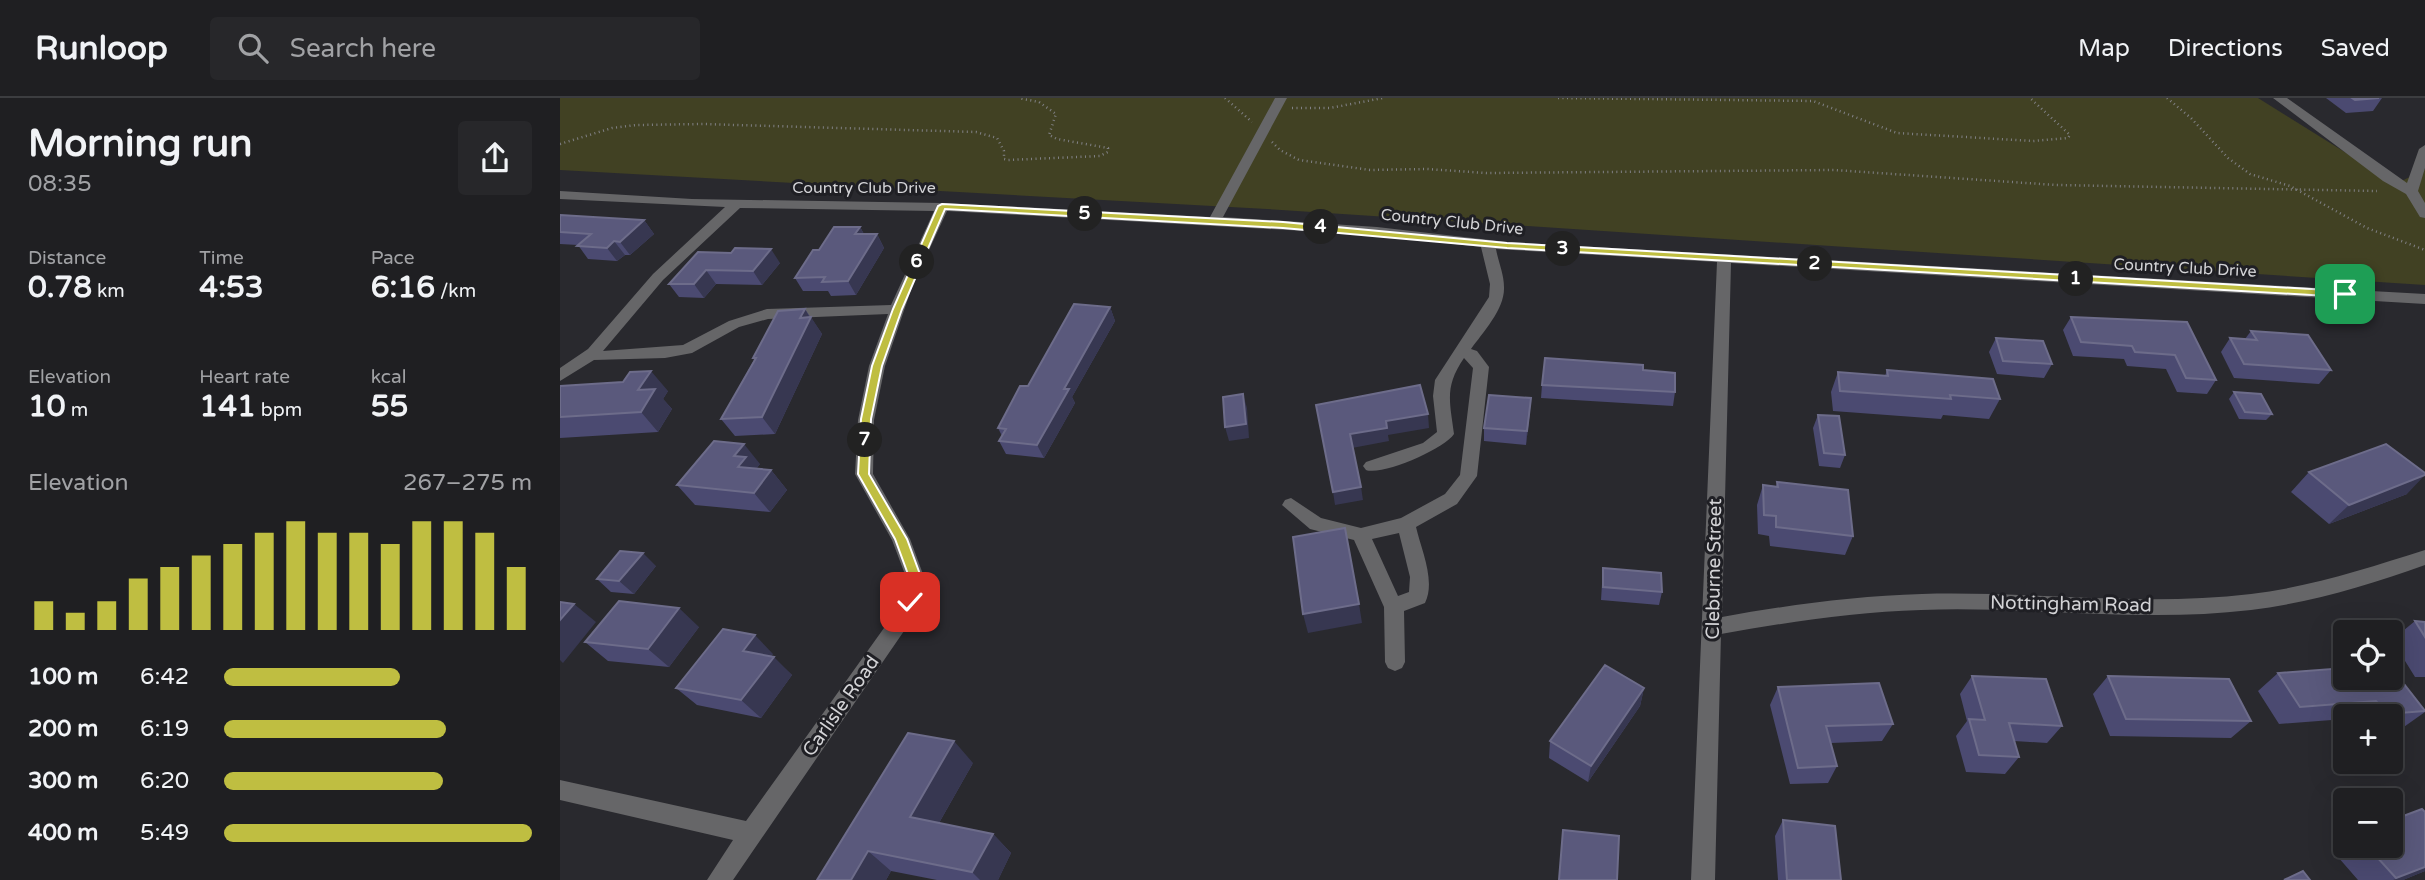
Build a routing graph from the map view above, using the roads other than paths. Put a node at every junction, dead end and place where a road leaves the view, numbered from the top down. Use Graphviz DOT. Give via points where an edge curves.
graph roads {
  1 [pos="2279,98"];
  2 [pos="1279,102"];
  3 [pos="2425,149"];
  4 [pos="2410,191"];
  5 [pos="560,195"];
  6 [pos="737,204"];
  7 [pos="942,206"];
  8 [pos="2425,214"];
  9 [pos="1214,221"];
  10 [pos="1488,244"];
  11 [pos="1724,259"];
  12 [pos="2425,299"];
  13 [pos="898,309"];
  14 [pos="1461,351"];
  15 [pos="595,352"];
  16 [pos="560,376"];
  17 [pos="1371,466"];
  18 [pos="1291,505"];
  19 [pos="1406,524"];
  20 [pos="1361,535"];
  21 [pos="2425,557"];
  22 [pos="1394,606"];
  23 [pos="1713,627"];
  24 [pos="1395,662"];
  25 [pos="560,790"];
  26 [pos="753,834"];
  27 [pos="719,880"];
  28 [pos="1703,880"];
  1 -- 4 [label="street"];
  2 -- 9 [label="street"];
  3 -- 4 [label="street"];
  4 -- 8 [label="street"];
  5 -- 6 [label="street, Country Club Drive"];
  6 -- 7 [label="street, Country Club Drive"];
  6 -- 15 [label="street" via="658,277"];
  7 -- 9 [label="street, Country Club Drive"];
  7 -- 13 [label="street, Carlisle Road"];
  9 -- 10 [label="street, Country Club Drive"];
  10 -- 11 [label="street, Country Club Drive"];
  10 -- 14 [label="street" via="1496,298"];
  11 -- 12 [label="street, Country Club Drive"];
  11 -- 23 [label="street, Cleburne Street"];
  13 -- 15 [label="street" via="767,314 734,324 687,349 606,357"];
  13 -- 26 [label="street, Carlisle Road" via="877,366 866,419 864,474 901,539 915,577 908,609"];
  14 -- 17 [label="street" via="1441,389 1446,434 1429,447"];
  14 -- 19 [label="street" via="1472,355 1481,368 1468,476 1451,499"];
  15 -- 16 [label="street"];
  18 -- 20 [label="street" via="1316,524"];
  19 -- 20 [label="street"];
  19 -- 22 [label="street" via="1419,577 1418,597"];
  20 -- 22 [label="street"];
  21 -- 23 [label="street, Nottingham Road" via="2366,578 2251,602 2171,606 1922,602 1807,610"];
  22 -- 24 [label="street"];
  23 -- 28 [label="street, Cleburne Street"];
  25 -- 26 [label="street"];
  26 -- 27 [label="street, Carlisle Road"];
}
